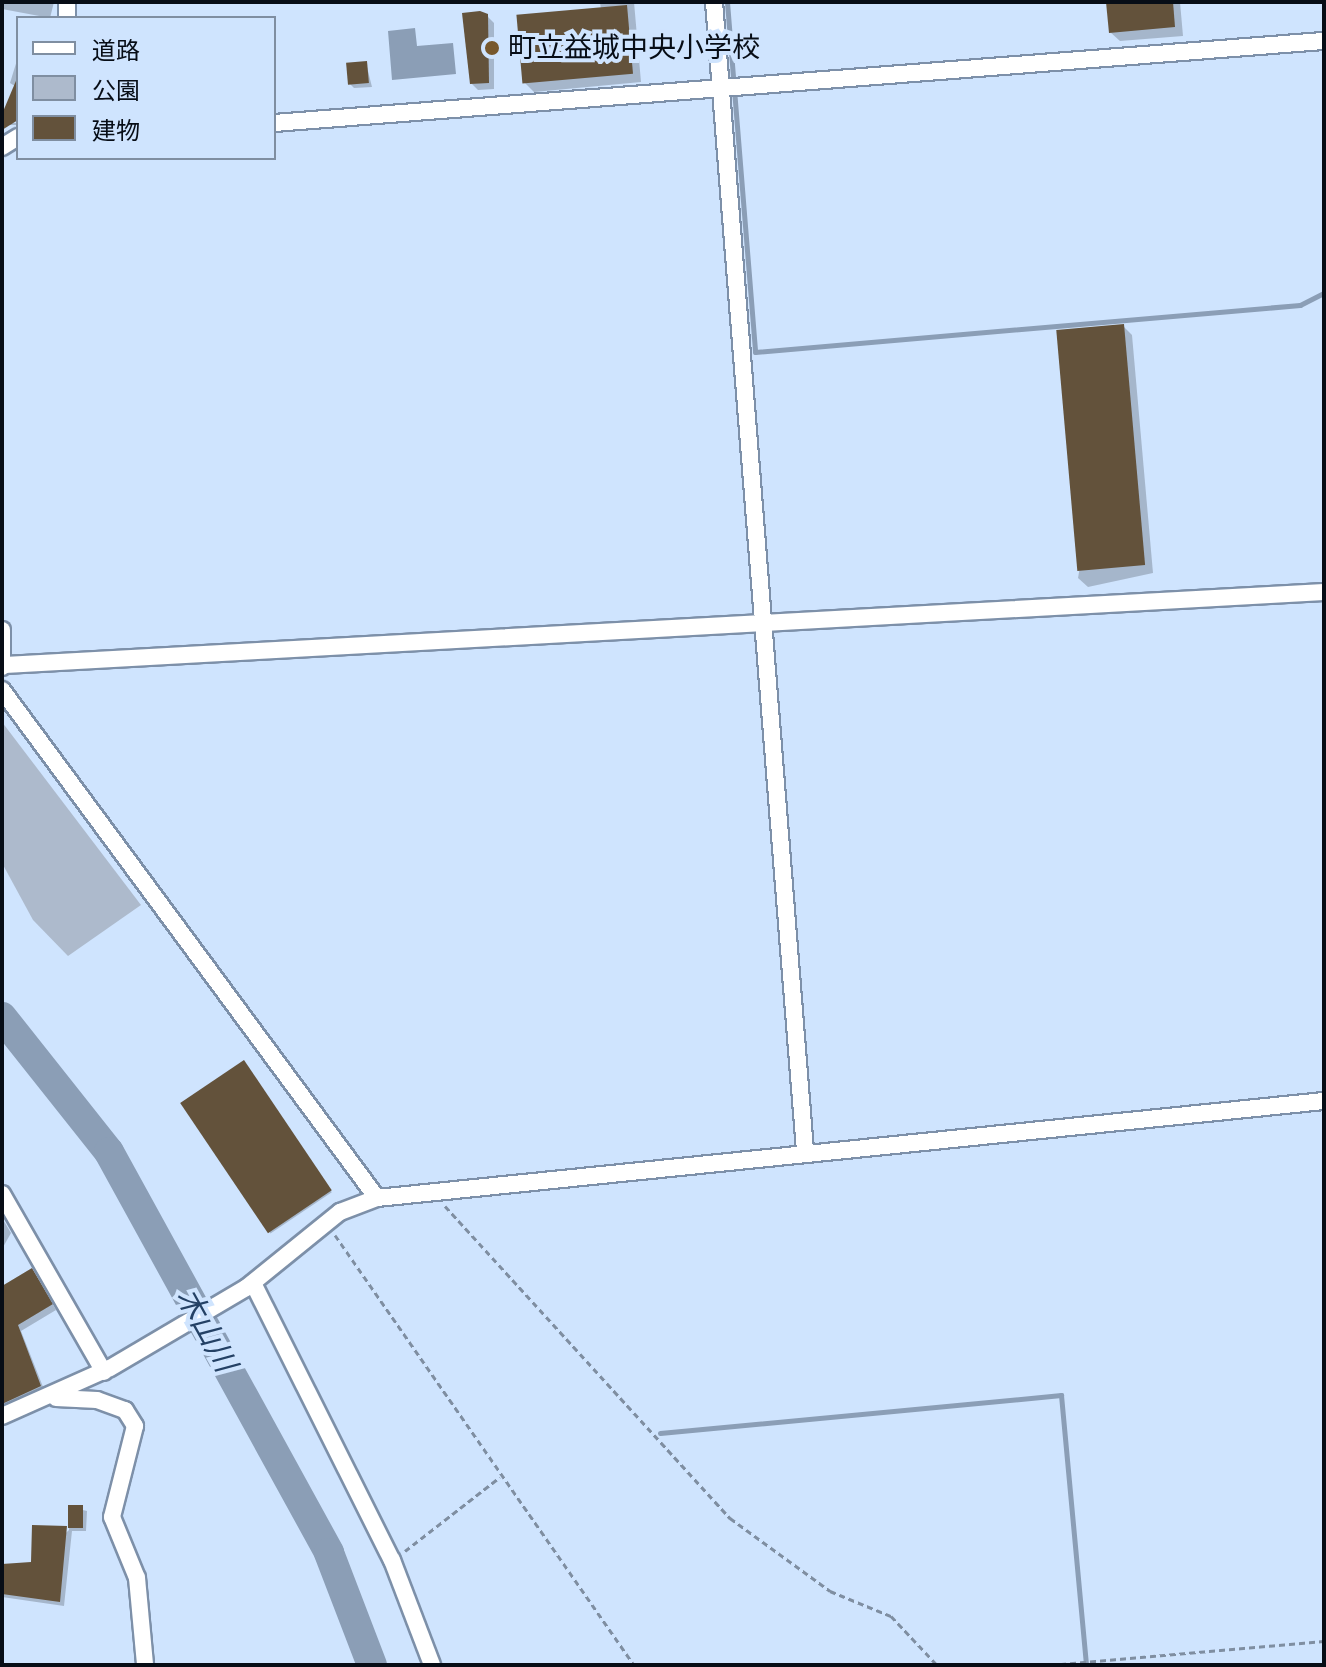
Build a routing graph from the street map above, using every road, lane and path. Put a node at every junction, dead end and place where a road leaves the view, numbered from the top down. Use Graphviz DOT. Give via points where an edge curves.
graph roads {
  1 [pos="714,2"];
  2 [pos="1324,41"];
  3 [pos="721,84"];
  4 [pos="276,123"];
  5 [pos="1324,592"];
  6 [pos="764,624"];
  7 [pos="2,630"];
  8 [pos="4,666"];
  9 [pos="2,690"];
  10 [pos="1324,1101"];
  11 [pos="805,1150"];
  12 [pos="430,1190"];
  13 [pos="2,1194"];
  14 [pos="377,1198"];
  15 [pos="326,1223"];
  16 [pos="250,1286"];
  17 [pos="107,1370"];
  18 [pos="55,1398"];
  19 [pos="2,1416"];
  20 [pos="500,1477"];
  21 [pos="392,1560"];
  22 [pos="1324,1641"];
  23 [pos="145,1665"];
  24 [pos="432,1665"];
  25 [pos="634,1665"];
  26 [pos="937,1665"];
  27 [pos="1050,1665"];
  1 -- 3 [label="street"];
  2 -- 3 [label="street"];
  3 -- 4 [label="street"];
  3 -- 6 [label="street"];
  5 -- 6 [label="street"];
  6 -- 8 [label="street"];
  6 -- 11 [label="street"];
  7 -- 8 [label="street"];
  9 -- 14 [label="street"];
  10 -- 11 [label="street"];
  11 -- 12 [label="street"];
  12 -- 14 [label="street"];
  12 -- 26 [label="path" via="730,1518 830,1591 891,1616"];
  13 -- 17 [label="street"];
  14 -- 15 [label="street"];
  15 -- 16 [label="street"];
  15 -- 20 [label="path"];
  16 -- 17 [label="street"];
  16 -- 21 [label="street"];
  17 -- 18 [label="street"];
  18 -- 19 [label="street"];
  18 -- 23 [label="street" via="97,1400 125,1410 135,1426 112,1517 137,1578"];
  20 -- 21 [label="path"];
  20 -- 25 [label="path"];
  21 -- 24 [label="street"];
  22 -- 27 [label="path"];
}
